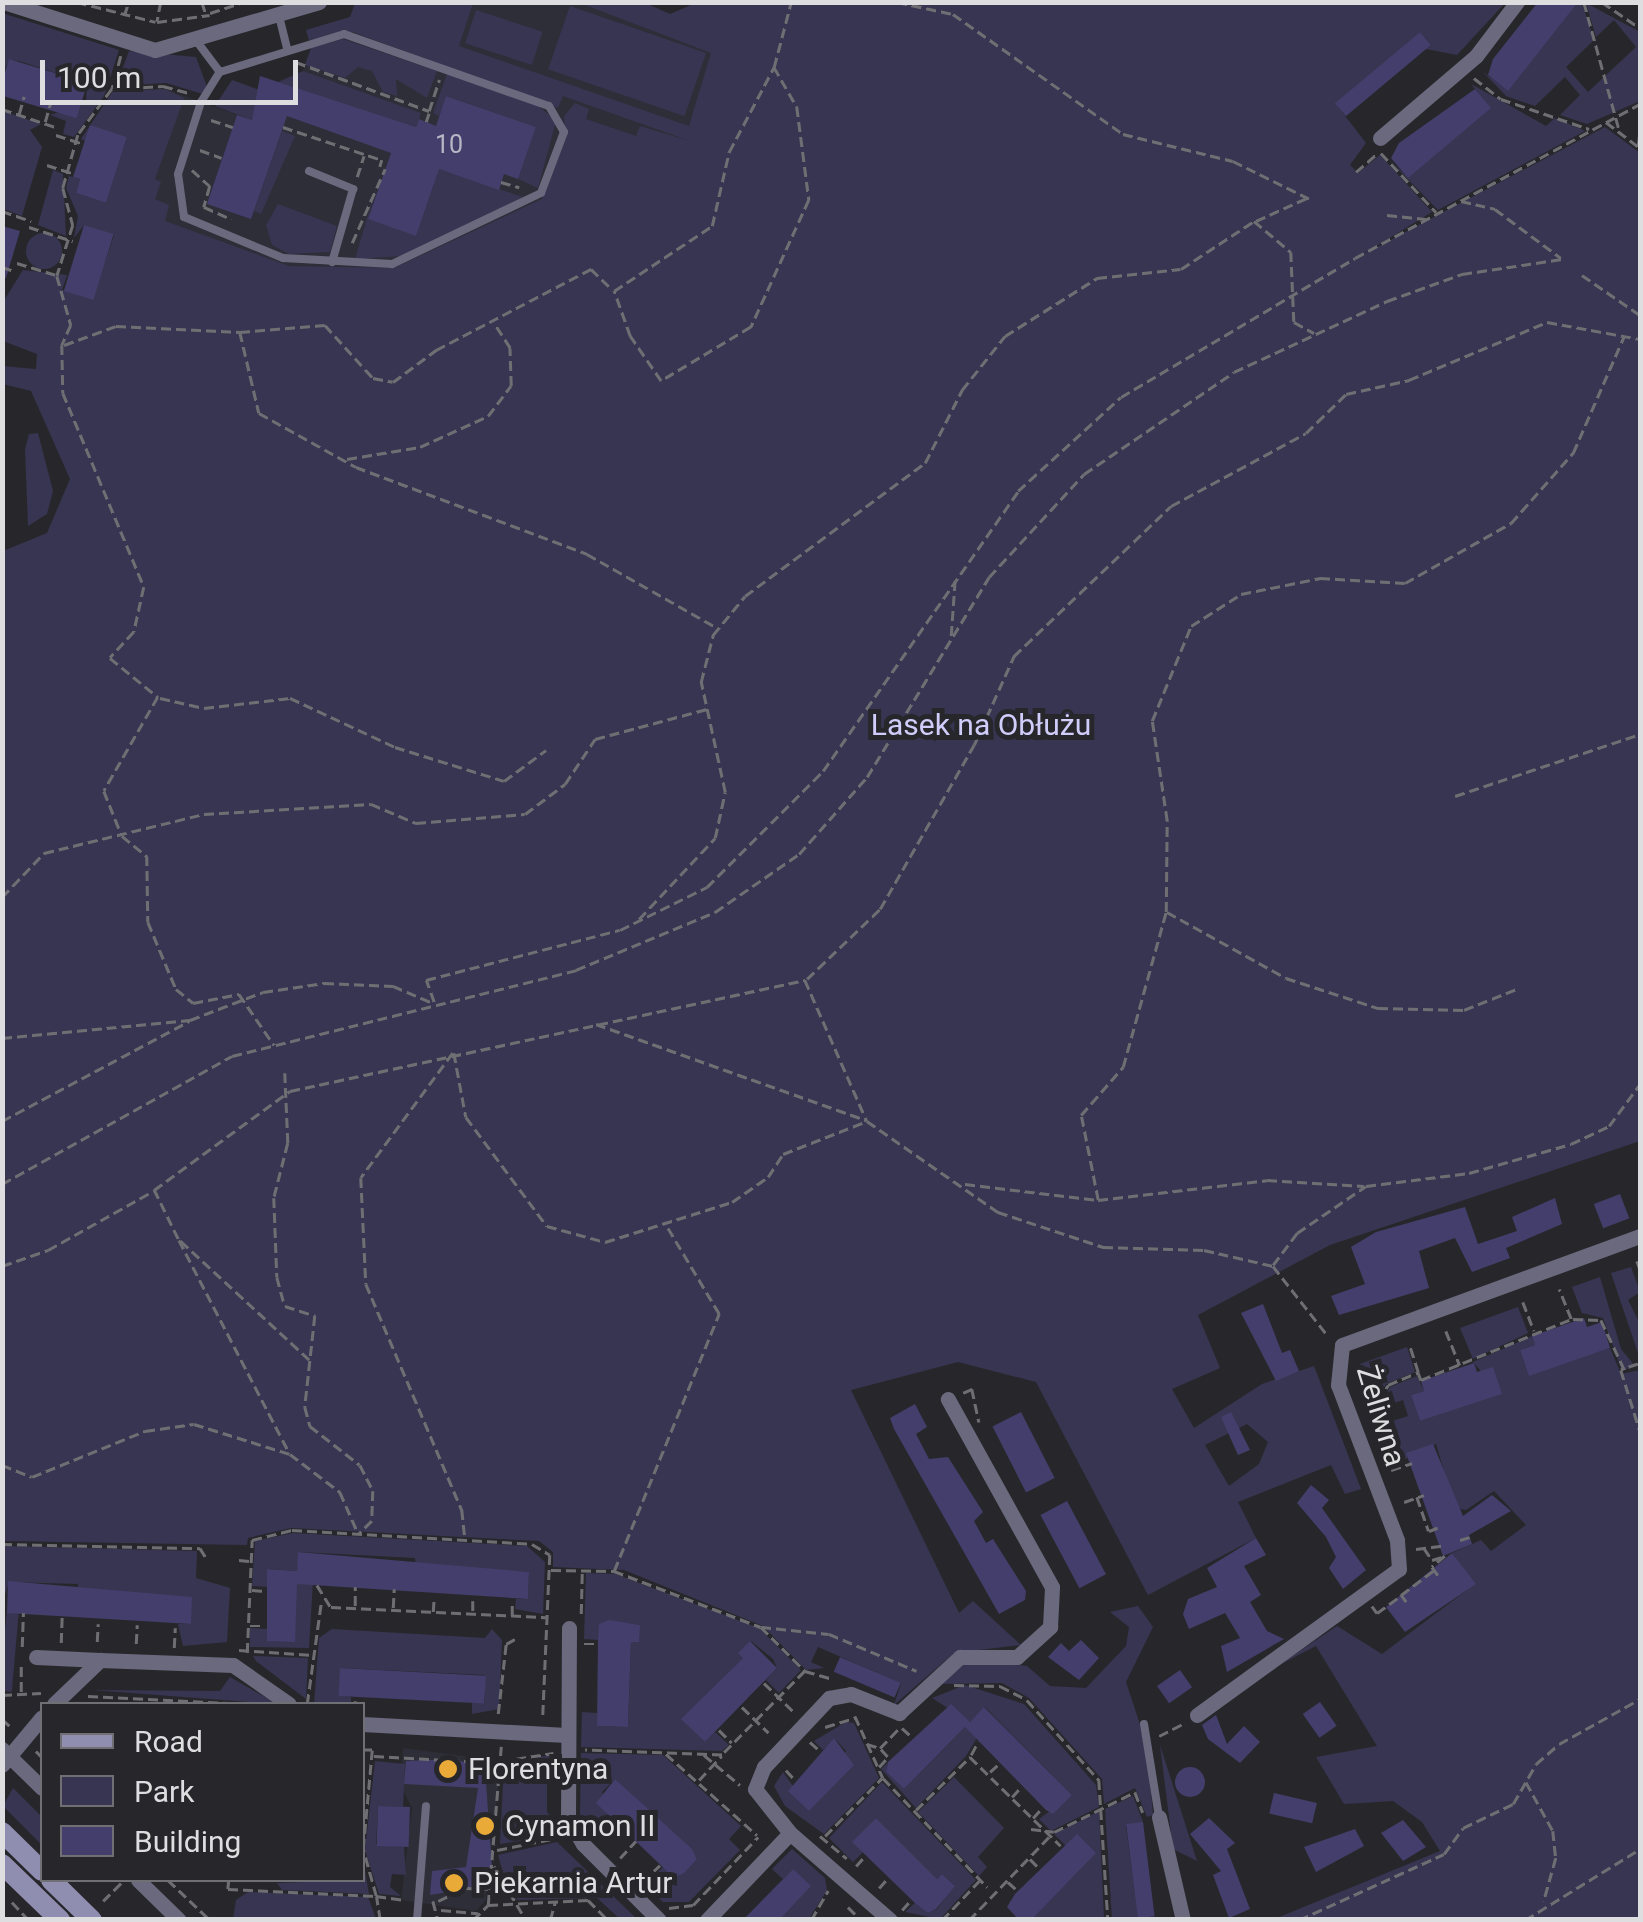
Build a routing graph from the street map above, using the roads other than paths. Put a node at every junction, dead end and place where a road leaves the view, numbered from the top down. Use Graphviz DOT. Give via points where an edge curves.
graph roads {
  1 [pos="4,2"];
  2 [pos="319,2"];
  3 [pos="1518,2"];
  4 [pos="279,16"];
  5 [pos="198,43"];
  6 [pos="288,51"];
  7 [pos="220,72"];
  8 [pos="1380,138"];
  9 [pos="310,171"];
  10 [pos="332,262"];
  11 [pos="1640,1236"];
  12 [pos="948,1400"];
  13 [pos="569,1628"];
  14 [pos="98,1653"];
  15 [pos="36,1658"];
  16 [pos="60,1698"];
  17 [pos="294,1701"];
  18 [pos="1197,1715"];
  19 [pos="40,1719"];
  20 [pos="365,1724"];
  21 [pos="1144,1724"];
  22 [pos="567,1742"];
  23 [pos="5,1757"];
  24 [pos="40,1786"];
  25 [pos="426,1806"];
  26 [pos="1152,1819"];
  27 [pos="2,1832"];
  28 [pos="790,1833"];
  29 [pos="2,1864"];
  30 [pos="40,1869"];
  31 [pos="54,1882"];
  32 [pos="140,1882"];
  33 [pos="95,1912"];
  34 [pos="659,1912"];
  35 [pos="896,1916"];
  36 [pos="60,1920"];
  37 [pos="179,1920"];
  38 [pos="417,1920"];
  39 [pos="708,1920"];
  40 [pos="1183,1920"];
  1 -- 5 [label="street" via="155,50"];
  2 -- 4 [label="street"];
  3 -- 8 [label="street" via="1459,72"];
  4 -- 5 [label="street"];
  4 -- 6 [label="lane"];
  5 -- 7 [label="lane"];
  6 -- 7 [label="lane"];
  6 -- 10 [label="lane" via="344,34 549,106 564,132 540,194 392,264"];
  7 -- 10 [label="lane" via="202,98 178,174 184,217 284,258"];
  9 -- 10 [label="lane" via="353,189"];
  11 -- 18 [label="street, Żeliwna" via="1338,1349 1344,1410 1400,1556 1395,1575"];
  12 -- 28 [label="street" via="1052,1586 1050,1627 1028,1652 971,1652 899,1713 854,1695 829,1698 804,1722 789,1751 756,1778 756,1797"];
  13 -- 22 [label="street"];
  14 -- 15 [label="street"];
  14 -- 16 [label="street"];
  14 -- 17 [label="street" via="233,1665"];
  19 -- 23 [label="street"];
  20 -- 22 [label="street" via="496,1723"];
  21 -- 26 [label="lane" via="1151,1739"];
  22 -- 34 [label="street" via="573,1832"];
  23 -- 24 [label="street"];
  25 -- 38 [label="lane"];
  26 -- 40 [label="street"];
  27 -- 30 [label="street"];
  28 -- 35 [label="street" via="817,1839"];
  28 -- 39 [label="street"];
  29 -- 36 [label="street"];
  31 -- 33 [label="street"];
  32 -- 37 [label="street"];
}
